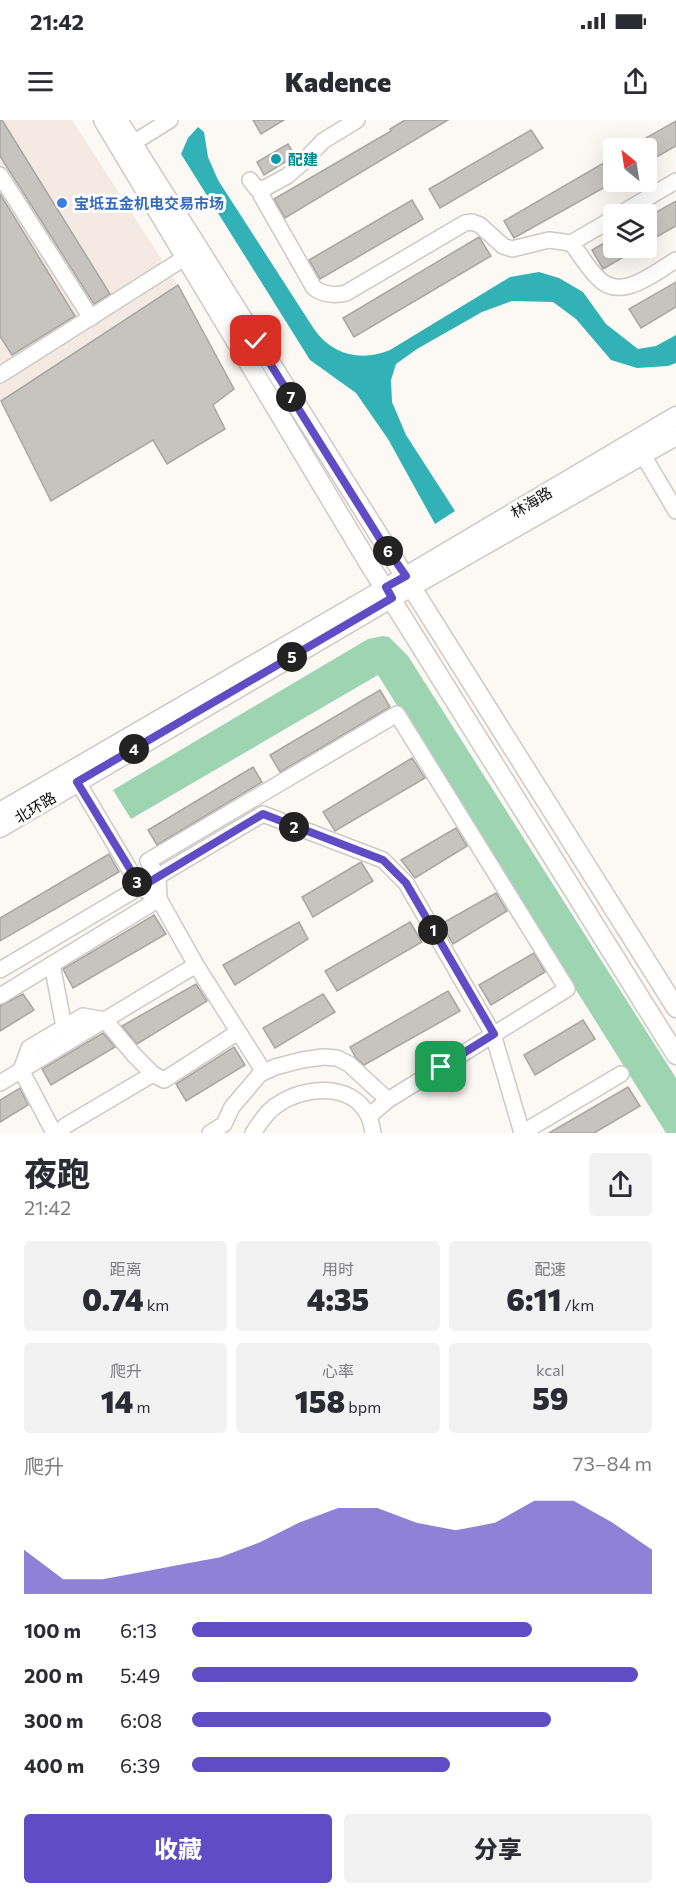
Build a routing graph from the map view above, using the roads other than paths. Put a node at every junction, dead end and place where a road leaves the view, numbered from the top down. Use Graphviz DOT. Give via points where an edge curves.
graph roads {
  1 [pos="103,120"];
  2 [pos="118,120"];
  3 [pos="170,120"];
  4 [pos="357,120"];
  5 [pos="133,143"];
  6 [pos="0,175"];
  7 [pos="250,180"];
  8 [pos="676,181"];
  9 [pos="266,188"];
  10 [pos="637,204"];
  11 [pos="603,224"];
  12 [pos="571,243"];
  13 [pos="186,257"];
  14 [pos="676,260"];
  15 [pos="91,318"];
  16 [pos="0,375"];
  17 [pos="676,416"];
  18 [pos="676,436"];
  19 [pos="643,455"];
  20 [pos="676,511"];
  21 [pos="409,581"];
  22 [pos="389,593"];
  23 [pos="74,776"];
  24 [pos="0,812"];
  25 [pos="0,828"];
  26 [pos="158,877"];
  27 [pos="141,887"];
  28 [pos="159,899"];
  29 [pos="52,964"];
  30 [pos="196,965"];
  31 [pos="0,970"];
  32 [pos="0,996"];
  33 [pos="676,1008"];
  34 [pos="105,1020"];
  35 [pos="64,1028"];
  36 [pos="238,1032"];
  37 [pos="494,1034"];
  38 [pos="676,1055"];
  39 [pos="21,1070"];
  40 [pos="264,1072"];
  41 [pos="153,1074"];
  42 [pos="621,1074"];
  43 [pos="0,1083"];
  44 [pos="388,1100"];
  45 [pos="369,1116"];
  46 [pos="54,1133"];
  47 [pos="59,1133"];
  48 [pos="210,1133"];
  49 [pos="253,1133"];
  50 [pos="373,1133"];
  51 [pos="522,1133"];
  1 -- 13 [label="main road"];
  2 -- 5 [label="main road"];
  3 -- 5 [label="street"];
  4 -- 9 [label="street" via="323,141 294,171"];
  5 -- 21 [label="main road"];
  6 -- 15 [label="street"];
  7 -- 9 [label="street" via="256,189"];
  8 -- 10 [label="street"];
  9 -- 12 [label="street" via="261,195 295,240 314,288 335,296 465,223 480,225 502,246 512,249 549,240"];
  11 -- 12 [label="street"];
  12 -- 14 [label="street" via="598,279 618,288 631,287"];
  13 -- 15 [label="street"];
  13 -- 22 [label="main road"];
  15 -- 16 [label="street"];
  17 -- 21 [label="main road, 林海路"];
  18 -- 19 [label="main road, 林海路"];
  19 -- 20 [label="street"];
  19 -- 21 [label="main road, 林海路"];
  21 -- 22 [label="main road, 林海路"];
  21 -- 33 [label="main road"];
  22 -- 23 [label="main road, 北环路"];
  22 -- 38 [label="main road"];
  23 -- 24 [label="main road, 北环路"];
  23 -- 25 [label="main road, 北环路"];
  23 -- 27 [label="street"];
  26 -- 27 [label="street"];
  26 -- 28 [label="street"];
  26 -- 37 [label="street" via="263,814 383,860 406,883"];
  26 -- 37 [label="street" via="148,861 397,714 567,989"];
  27 -- 28 [label="street"];
  27 -- 31 [label="street"];
  28 -- 29 [label="street"];
  28 -- 30 [label="street"];
  29 -- 32 [label="street"];
  29 -- 35 [label="street"];
  30 -- 34 [label="street"];
  30 -- 36 [label="street"];
  34 -- 35 [label="street" via="83,1016"];
  34 -- 39 [label="street"];
  34 -- 41 [label="street"];
  35 -- 39 [label="street" via="29,1048"];
  36 -- 40 [label="street"];
  36 -- 41 [label="street" via="164,1080"];
  37 -- 44 [label="street"];
  37 -- 51 [label="street"];
  39 -- 43 [label="street"];
  39 -- 46 [label="street"];
  40 -- 44 [label="street" via="302,1060 337,1058"];
  40 -- 48 [label="street" via="248,1086 224,1124"];
  41 -- 47 [label="street"];
  42 -- 51 [label="street"];
  44 -- 45 [label="street"];
  45 -- 49 [label="street" via="360,1103 346,1094 332,1090 305,1092 277,1105"];
  45 -- 50 [label="street"];
}
